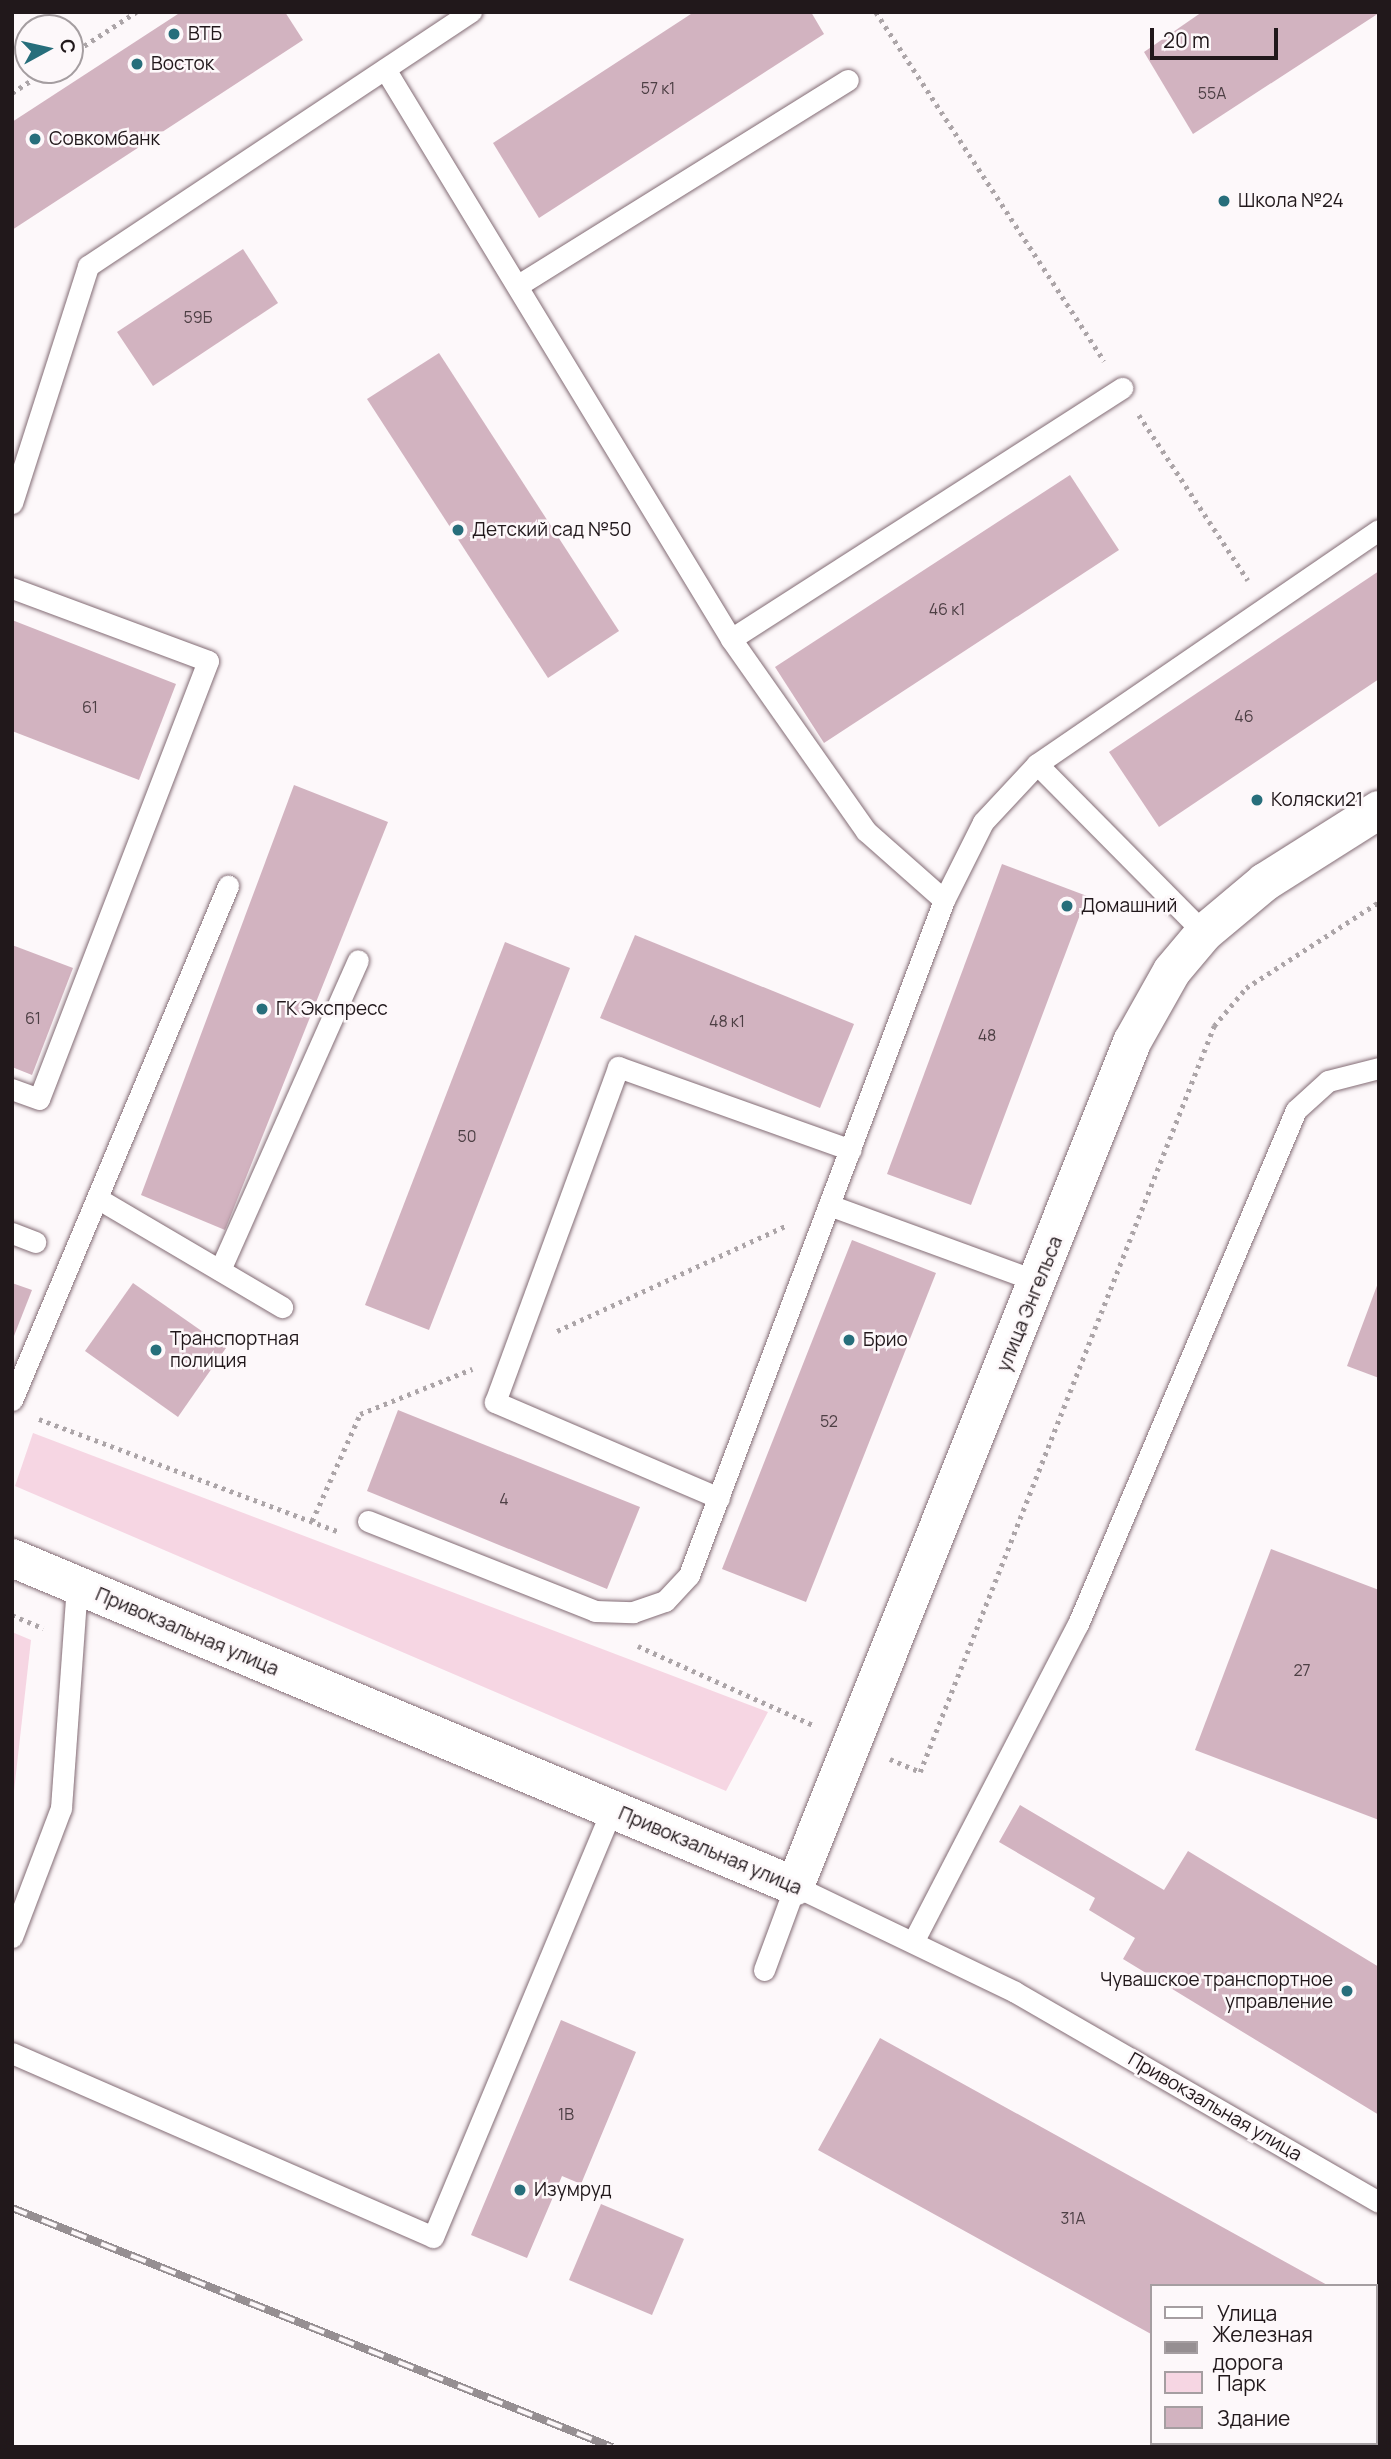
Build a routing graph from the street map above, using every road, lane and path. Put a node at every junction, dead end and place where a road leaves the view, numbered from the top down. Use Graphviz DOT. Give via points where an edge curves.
graph roads {
  1 [pos="136,12"];
  2 [pos="471,12"];
  3 [pos="876,12"];
  4 [pos="84,46"];
  5 [pos="385,69"];
  6 [pos="848,80"];
  7 [pos="520,284"];
  8 [pos="1122,388"];
  9 [pos="12,503"];
  10 [pos="1379,530"];
  11 [pos="12,589"];
  12 [pos="1264,604"];
  13 [pos="731,639"];
  14 [pos="1037,764"];
  15 [pos="1379,810"];
  16 [pos="228,886"];
  17 [pos="944,900"];
  18 [pos="1379,902"];
  19 [pos="1204,933"];
  20 [pos="358,960"];
  21 [pos="1379,1068"];
  22 [pos="12,1089"];
  23 [pos="850,1150"];
  24 [pos="97,1198"];
  25 [pos="829,1205"];
  26 [pos="12,1233"];
  27 [pos="35,1242"];
  28 [pos="220,1270"];
  29 [pos="1039,1282"];
  30 [pos="282,1307"];
  31 [pos="12,1401"];
  32 [pos="719,1498"];
  33 [pos="368,1521"];
  34 [pos="12,1558"];
  35 [pos="77,1586"];
  36 [pos="920,1772"];
  37 [pos="612,1811"];
  38 [pos="795,1886"];
  39 [pos="12,1937"];
  40 [pos="914,1940"];
  41 [pos="764,1970"];
  42 [pos="12,2053"];
  43 [pos="1379,2202"];
  1 -- 4 [label="path"];
  2 -- 5 [label="lane"];
  3 -- 8 [label="path"];
  5 -- 7 [label="lane"];
  5 -- 9 [label="lane" via="88,266"];
  6 -- 7 [label="lane"];
  7 -- 13 [label="lane"];
  8 -- 12 [label="path"];
  8 -- 13 [label="lane"];
  10 -- 12 [label="lane"];
  11 -- 22 [label="lane" via="208,661 39,1100"];
  12 -- 14 [label="lane"];
  13 -- 17 [label="lane" via="866,831"];
  14 -- 17 [label="lane" via="983,822"];
  14 -- 19 [label="lane"];
  15 -- 19 [label="street, улица Энгельса" via="1265,883"];
  16 -- 24 [label="lane"];
  17 -- 23 [label="lane"];
  18 -- 36 [label="path" via="1246,988 1214,1026"];
  19 -- 29 [label="street, улица Энгельса" via="1172,971 1132,1041"];
  20 -- 28 [label="lane"];
  21 -- 40 [label="lane" via="1328,1081 1296,1110 1078,1624"];
  23 -- 25 [label="lane"];
  23 -- 32 [label="lane" via="618,1067 495,1402"];
  24 -- 28 [label="lane"];
  24 -- 31 [label="lane"];
  25 -- 29 [label="lane"];
  25 -- 32 [label="lane"];
  26 -- 27 [label="lane"];
  28 -- 30 [label="lane"];
  29 -- 38 [label="street, улица Энгельса"];
  32 -- 33 [label="lane" via="689,1575 665,1601 633,1612 595,1611"];
  34 -- 35 [label="street, Привокзальная улица"];
  35 -- 37 [label="street, Привокзальная улица"];
  35 -- 39 [label="lane" via="61,1808"];
  37 -- 38 [label="street, Привокзальная улица"];
  37 -- 42 [label="lane" via="433,2237"];
  38 -- 40 [label="lane, Привокзальная улица"];
  38 -- 41 [label="lane"];
  40 -- 43 [label="lane, Привокзальная улица"];
}
